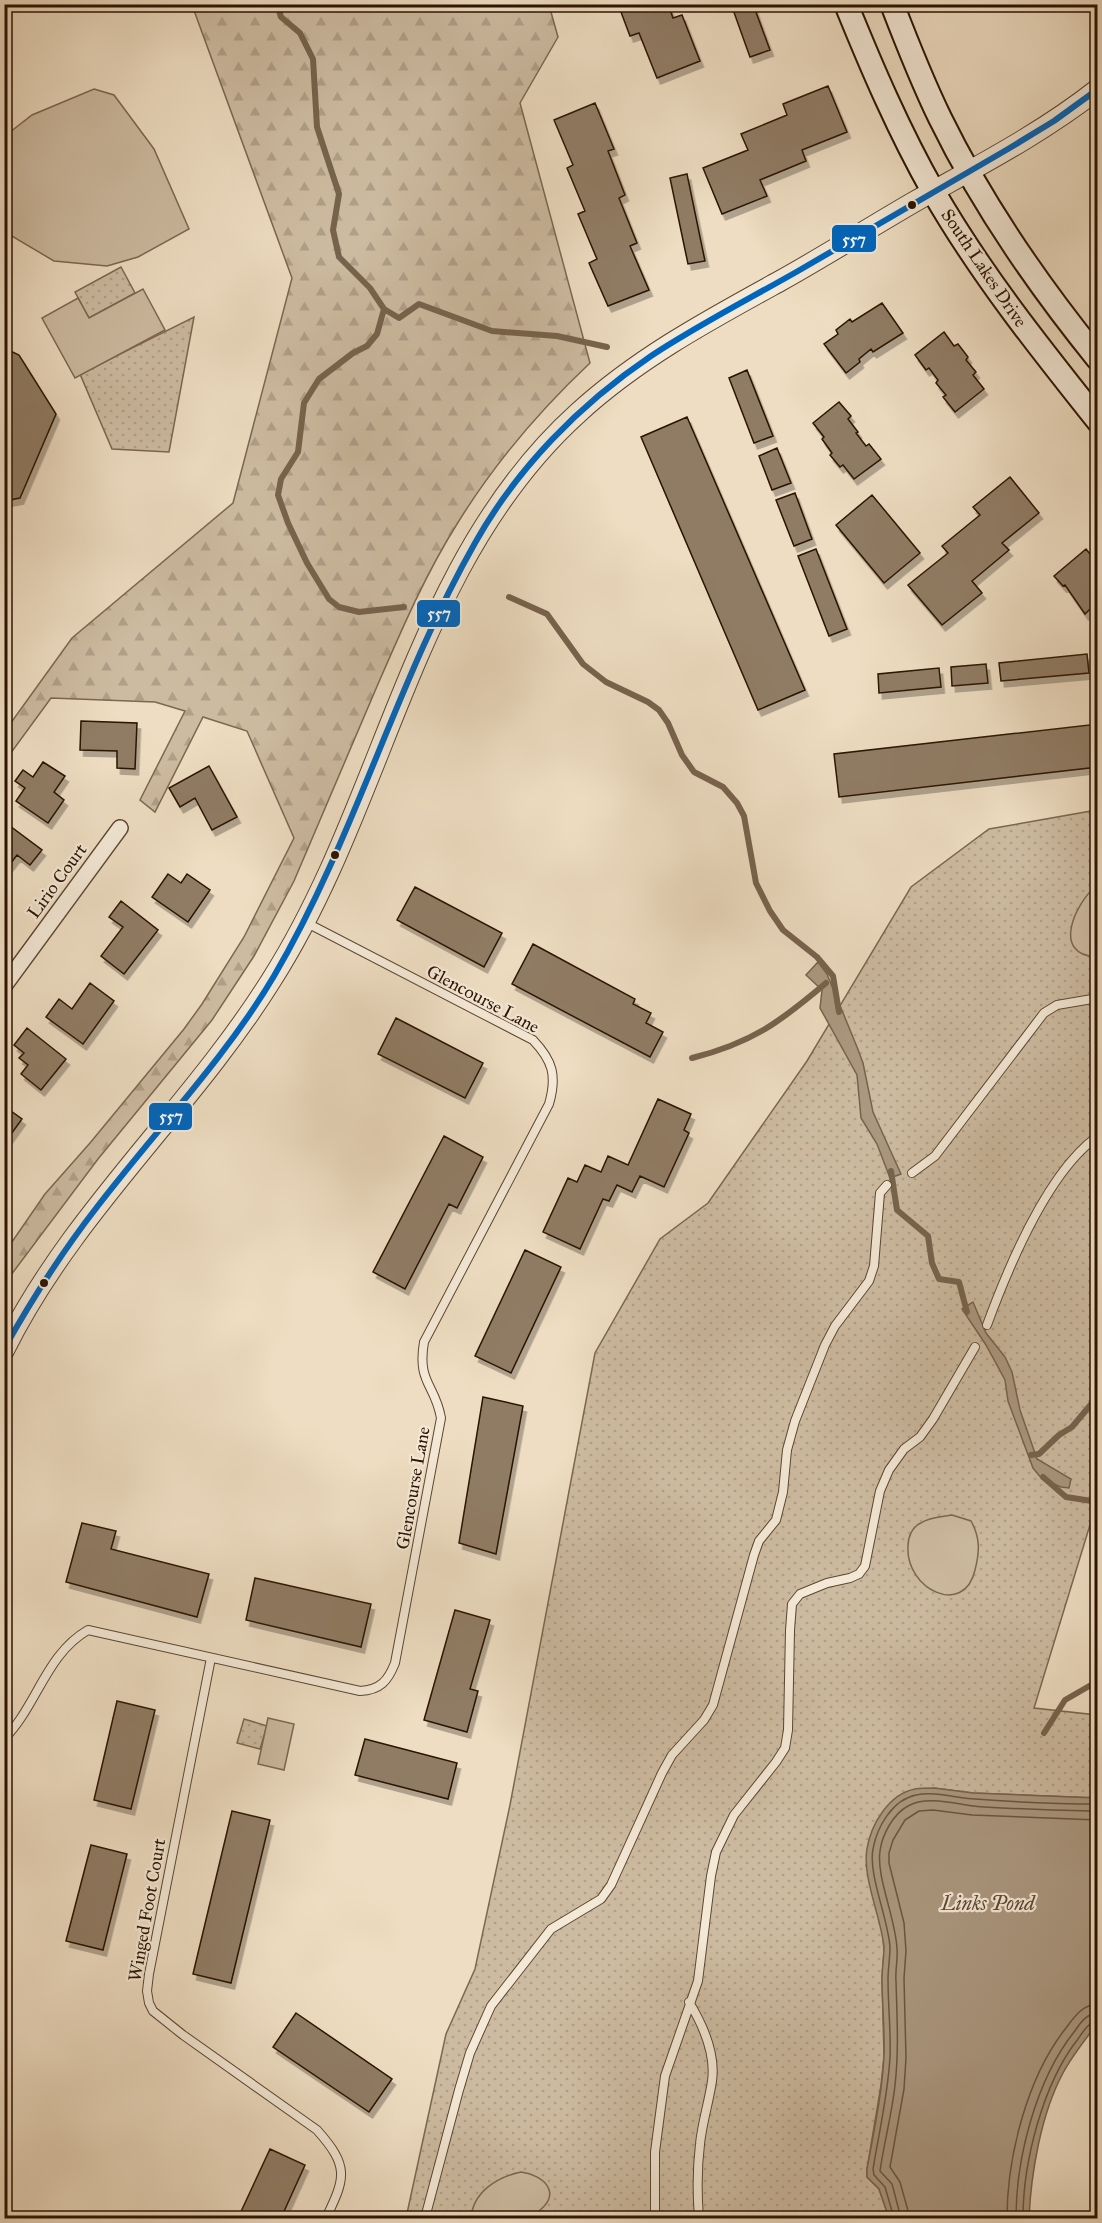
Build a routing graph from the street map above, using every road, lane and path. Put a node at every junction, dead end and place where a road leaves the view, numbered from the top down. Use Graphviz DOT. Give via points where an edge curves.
graph roads {
  1 [pos="846,4"];
  2 [pos="892,4"];
  3 [pos="1098,88"];
  4 [pos="969,171"];
  5 [pos="933,192"];
  6 [pos="1098,359"];
  7 [pos="1098,421"];
  8 [pos="120,828"];
  9 [pos="305,922"];
  10 [pos="4,986"];
  11 [pos="1098,998"];
  12 [pos="1098,1136"];
  13 [pos="912,1173"];
  14 [pos="887,1185"];
  15 [pos="10,1322"];
  16 [pos="987,1324"];
  17 [pos="975,1347"];
  18 [pos="4,1350"];
  19 [pos="211,1658"];
  20 [pos="4,1739"];
  21 [pos="689,2002"];
  22 [pos="326,2218"];
  23 [pos="425,2218"];
  24 [pos="655,2218"];
  25 [pos="699,2218"];
  1 -- 5 [label="main road, South Lakes Drive" via="873,72"];
  2 -- 4 [label="main road, South Lakes Drive" via="921,78"];
  3 -- 4 [label="street" via="1044,127"];
  4 -- 5 [label="street"];
  4 -- 6 [label="main road, South Lakes Drive" via="1031,270"];
  5 -- 7 [label="main road, South Lakes Drive" via="1010,309"];
  5 -- 9 [label="street" via="654,354 574,416 536,458 488,520 453,579"];
  8 -- 10 [label="street, Lirio Court"];
  9 -- 15 [label="street" via="238,1031 96,1207"];
  9 -- 19 [label="lane, Glencourse Lane" via="533,1040 551,1063 554,1089 424,1342 422,1370 439,1405 440,1435 390,1676 383,1685 360,1690"];
  11 -- 13 [label="lane" via="1057,1005 1044,1012 935,1156"];
  12 -- 16 [label="lane" via="1076,1153 1055,1183 1005,1277"];
  14 -- 23 [label="lane" via="880,1193 874,1266 869,1281 835,1326 795,1421 776,1520 759,1540 713,1705 672,1755 601,1899 551,1929 491,2006 470,2053"];
  15 -- 18 [label="street"];
  17 -- 21 [label="lane" via="933,1419 889,1470 880,1491 865,1566 850,1578 800,1594 792,1604 785,1748 734,1815 716,1852 698,1981"];
  19 -- 20 [label="lane, Glencourse Lane" via="88,1630 74,1638 57,1658 24,1715"];
  19 -- 22 [label="lane, Winged Foot Court" via="148,1974 149,2003 153,2011 183,2035 317,2130 330,2145 342,2175 339,2192"];
  21 -- 24 [label="lane" via="665,2076 655,2152"];
  21 -- 25 [label="lane" via="701,2022 713,2078 700,2142"];
}
